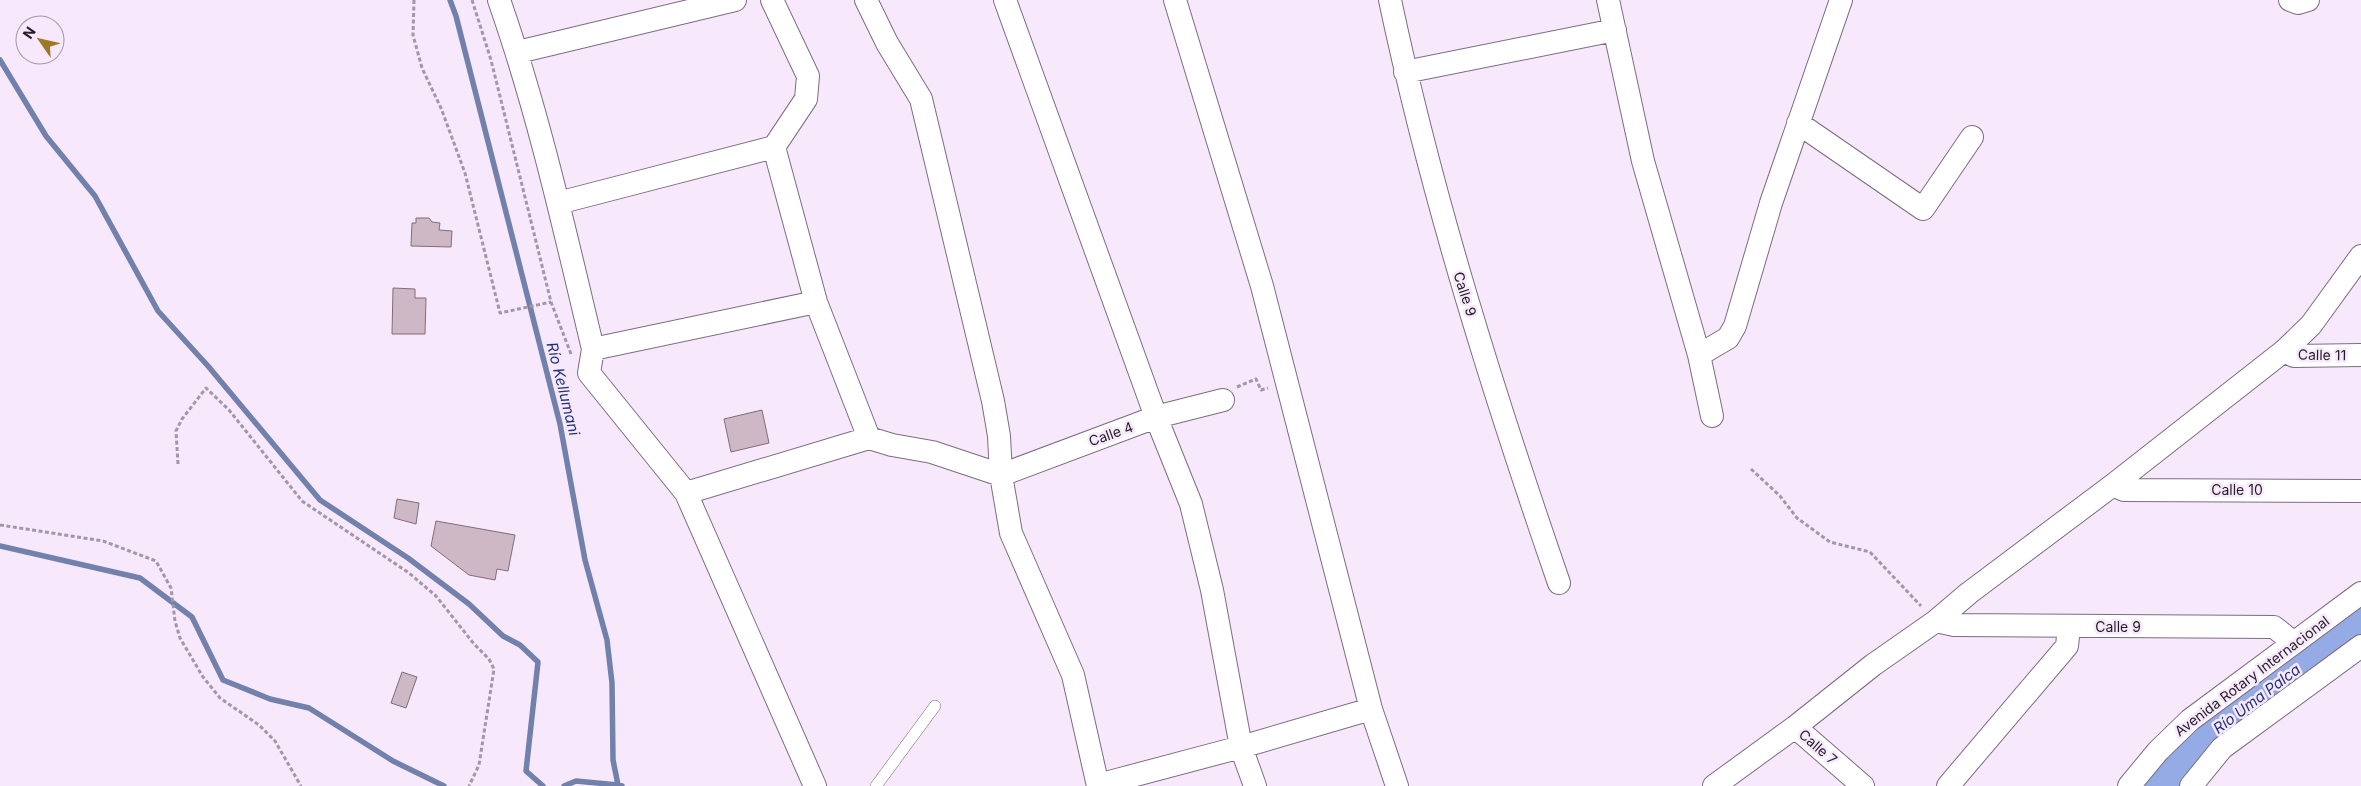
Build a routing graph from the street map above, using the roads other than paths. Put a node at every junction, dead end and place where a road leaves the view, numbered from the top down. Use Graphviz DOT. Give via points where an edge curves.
graph roads {
  1 [pos="500,0"];
  2 [pos="736,0"];
  3 [pos="772,0"];
  4 [pos="866,0"];
  5 [pos="1005,0"];
  6 [pos="1175,0"];
  7 [pos="1390,0"];
  8 [pos="1608,0"];
  9 [pos="1841,0"];
  10 [pos="2290,0"];
  11 [pos="2308,0"];
  12 [pos="1615,30"];
  13 [pos="518,52"];
  14 [pos="1405,72"];
  15 [pos="1798,123"];
  16 [pos="1972,137"];
  17 [pos="774,147"];
  18 [pos="558,203"];
  19 [pos="2361,256"];
  20 [pos="816,302"];
  21 [pos="593,349"];
  22 [pos="2284,351"];
  23 [pos="1699,355"];
  24 [pos="2361,355"];
  25 [pos="1223,400"];
  26 [pos="1712,416"];
  27 [pos="1156,417"];
  28 [pos="869,438"];
  29 [pos="1000,475"];
  30 [pos="2113,486"];
  31 [pos="2361,491"];
  32 [pos="686,493"];
  33 [pos="1559,583"];
  34 [pos="2361,593"];
  35 [pos="1936,621"];
  36 [pos="2069,627"];
  37 [pos="2294,643"];
  38 [pos="2361,646"];
  39 [pos="935,706"];
  40 [pos="1371,709"];
  41 [pos="1795,727"];
  42 [pos="1241,747"];
  43 [pos="815,786"];
  44 [pos="876,786"];
  45 [pos="1098,786"];
  46 [pos="1255,786"];
  47 [pos="1397,786"];
  48 [pos="1714,786"];
  49 [pos="1863,786"];
  50 [pos="1948,786"];
  51 [pos="2129,786"];
  52 [pos="2191,786"];
  1 -- 13 [label="street"];
  2 -- 13 [label="street"];
  3 -- 17 [label="street" via="808,76 806,99"];
  4 -- 29 [label="street" via="920,99 993,401 999,436"];
  5 -- 27 [label="street"];
  6 -- 40 [label="street" via="1262,286"];
  7 -- 14 [label="street, Calle 9"];
  8 -- 12 [label="street"];
  9 -- 15 [label="street"];
  10 -- 11 [label="street" via="2298,3"];
  12 -- 14 [label="street"];
  12 -- 23 [label="street" via="1643,161"];
  13 -- 18 [label="street"];
  14 -- 33 [label="street, Calle 9" via="1450,245"];
  15 -- 16 [label="street" via="1923,209"];
  15 -- 23 [label="street" via="1770,203 1736,326 1728,338"];
  17 -- 18 [label="street"];
  17 -- 20 [label="street"];
  18 -- 21 [label="street"];
  19 -- 22 [label="street" via="2311,325"];
  20 -- 21 [label="street"];
  20 -- 28 [label="street"];
  21 -- 32 [label="street" via="589,373"];
  22 -- 24 [label="street, Calle 11" via="2294,356"];
  22 -- 30 [label="street"];
  23 -- 26 [label="street"];
  25 -- 27 [label="street, Calle 4"];
  27 -- 29 [label="street, Calle 4"];
  27 -- 42 [label="street" via="1192,504 1212,590"];
  28 -- 29 [label="street" via="932,452"];
  28 -- 32 [label="street"];
  29 -- 45 [label="street" via="1011,533 1073,675"];
  30 -- 31 [label="street, Calle 10" via="2124,490"];
  30 -- 35 [label="street" via="1984,581"];
  32 -- 43 [label="street"];
  34 -- 37 [label="street, Avenida Rotary Internacional"];
  35 -- 36 [label="street, Calle 9" via="1954,625"];
  35 -- 41 [label="street" via="1873,665"];
  36 -- 37 [label="street, Calle 9" via="2274,626"];
  36 -- 50 [label="street" via="2067,646"];
  37 -- 51 [label="street, Avenida Rotary Internacional" via="2190,720"];
  38 -- 52 [label="street" via="2222,748"];
  39 -- 44 [label="lane"];
  40 -- 42 [label="street"];
  40 -- 47 [label="street"];
  41 -- 48 [label="street"];
  41 -- 49 [label="street, Calle 7"];
  42 -- 45 [label="street"];
  42 -- 46 [label="street"];
}
